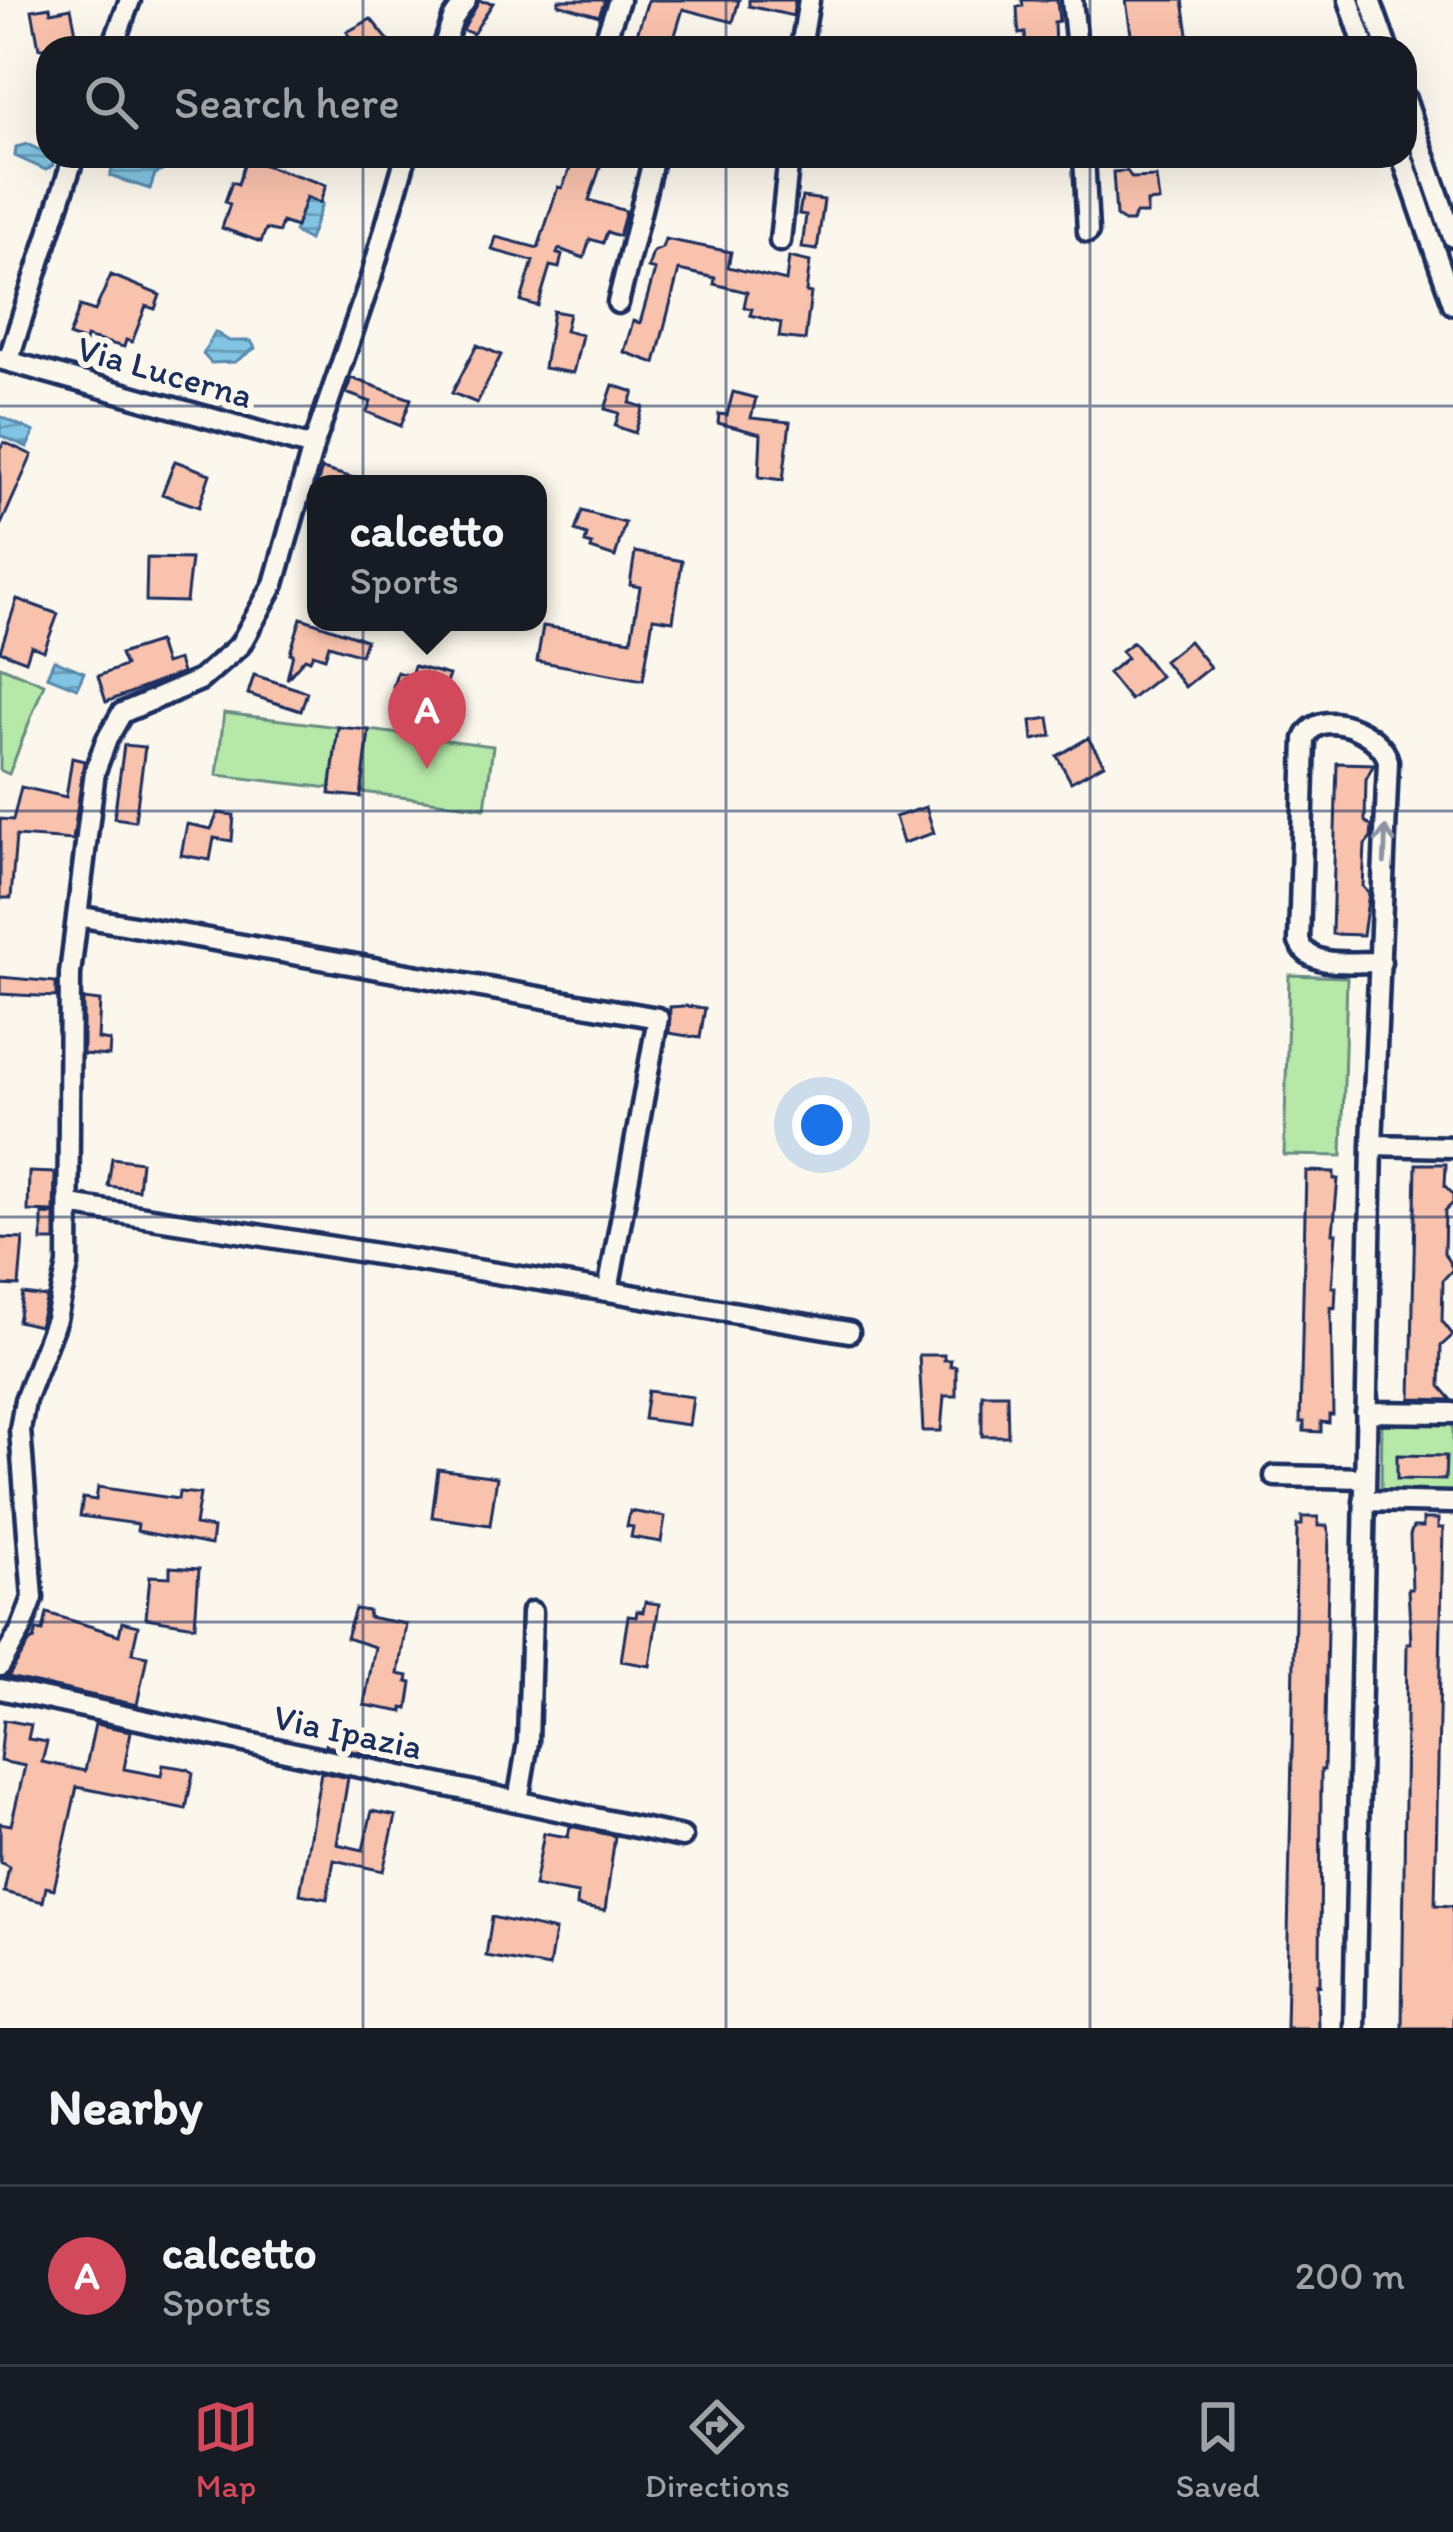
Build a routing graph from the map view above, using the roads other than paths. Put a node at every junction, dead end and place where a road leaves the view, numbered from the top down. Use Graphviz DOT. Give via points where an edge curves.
graph roads {
  1 [pos="466,0"];
  2 [pos="619,0"];
  3 [pos="809,0"];
  4 [pos="1072,0"];
  5 [pos="1349,0"];
  6 [pos="1370,0"];
  7 [pos="121,3"];
  8 [pos="114,36"];
  9 [pos="447,36"];
  10 [pos="606,36"];
  11 [pos="803,36"];
  12 [pos="1076,36"];
  13 [pos="1361,36"];
  14 [pos="1383,36"];
  15 [pos="1417,134"];
  16 [pos="70,168"];
  17 [pos="403,168"];
  18 [pos="651,168"];
  19 [pos="788,168"];
  20 [pos="1085,168"];
  21 [pos="1406,168"];
  22 [pos="1088,232"];
  23 [pos="1453,237"];
  24 [pos="780,241"];
  25 [pos="618,303"];
  26 [pos="1453,304"];
  27 [pos="4,360"];
  28 [pos="313,447"];
  29 [pos="76,916"];
  30 [pos="1381,962"];
  31 [pos="1372,1145"];
  32 [pos="1453,1147"];
  33 [pos="70,1205"];
  34 [pos="608,1291"];
  35 [pos="849,1332"];
  36 [pos="1366,1412"];
  37 [pos="1453,1413"];
  38 [pos="1275,1476"];
  39 [pos="1364,1478"];
  40 [pos="1364,1501"];
  41 [pos="1453,1503"];
  42 [pos="532,1612"];
  43 [pos="0,1666"];
  44 [pos="0,1689"];
  45 [pos="518,1802"];
  46 [pos="682,1837"];
  47 [pos="1354,2028"];
  1 -- 9 [label="street"];
  2 -- 10 [label="street"];
  3 -- 11 [label="street"];
  4 -- 12 [label="street"];
  5 -- 13 [label="street"];
  6 -- 14 [label="street"];
  7 -- 8 [label="street"];
  15 -- 23 [label="street"];
  16 -- 27 [label="street"];
  17 -- 28 [label="street"];
  18 -- 25 [label="street"];
  19 -- 24 [label="street"];
  20 -- 22 [label="street"];
  21 -- 26 [label="street"];
  27 -- 28 [label="street, Via Lucerna"];
  28 -- 29 [label="street" via="274,584 240,645 200,680 122,713 106,739"];
  29 -- 33 [label="street"];
  29 -- 34 [label="street" via="658,1018"];
  30 -- 30 [label="street, one-way" via="1387,754 1323,721 1305,739 1299,942 1310,958"];
  30 -- 31 [label="street"];
  31 -- 32 [label="street"];
  31 -- 36 [label="street"];
  33 -- 34 [label="street"];
  33 -- 43 [label="street" via="56,1319 20,1430 33,1598"];
  34 -- 35 [label="street"];
  36 -- 37 [label="street"];
  36 -- 39 [label="street"];
  38 -- 39 [label="street"];
  39 -- 40 [label="street"];
  40 -- 41 [label="street"];
  40 -- 47 [label="street"];
  42 -- 45 [label="street" via="529,1742"];
  44 -- 45 [label="street, Via Ipazia"];
  45 -- 46 [label="street, Via Ipazia"];
}
